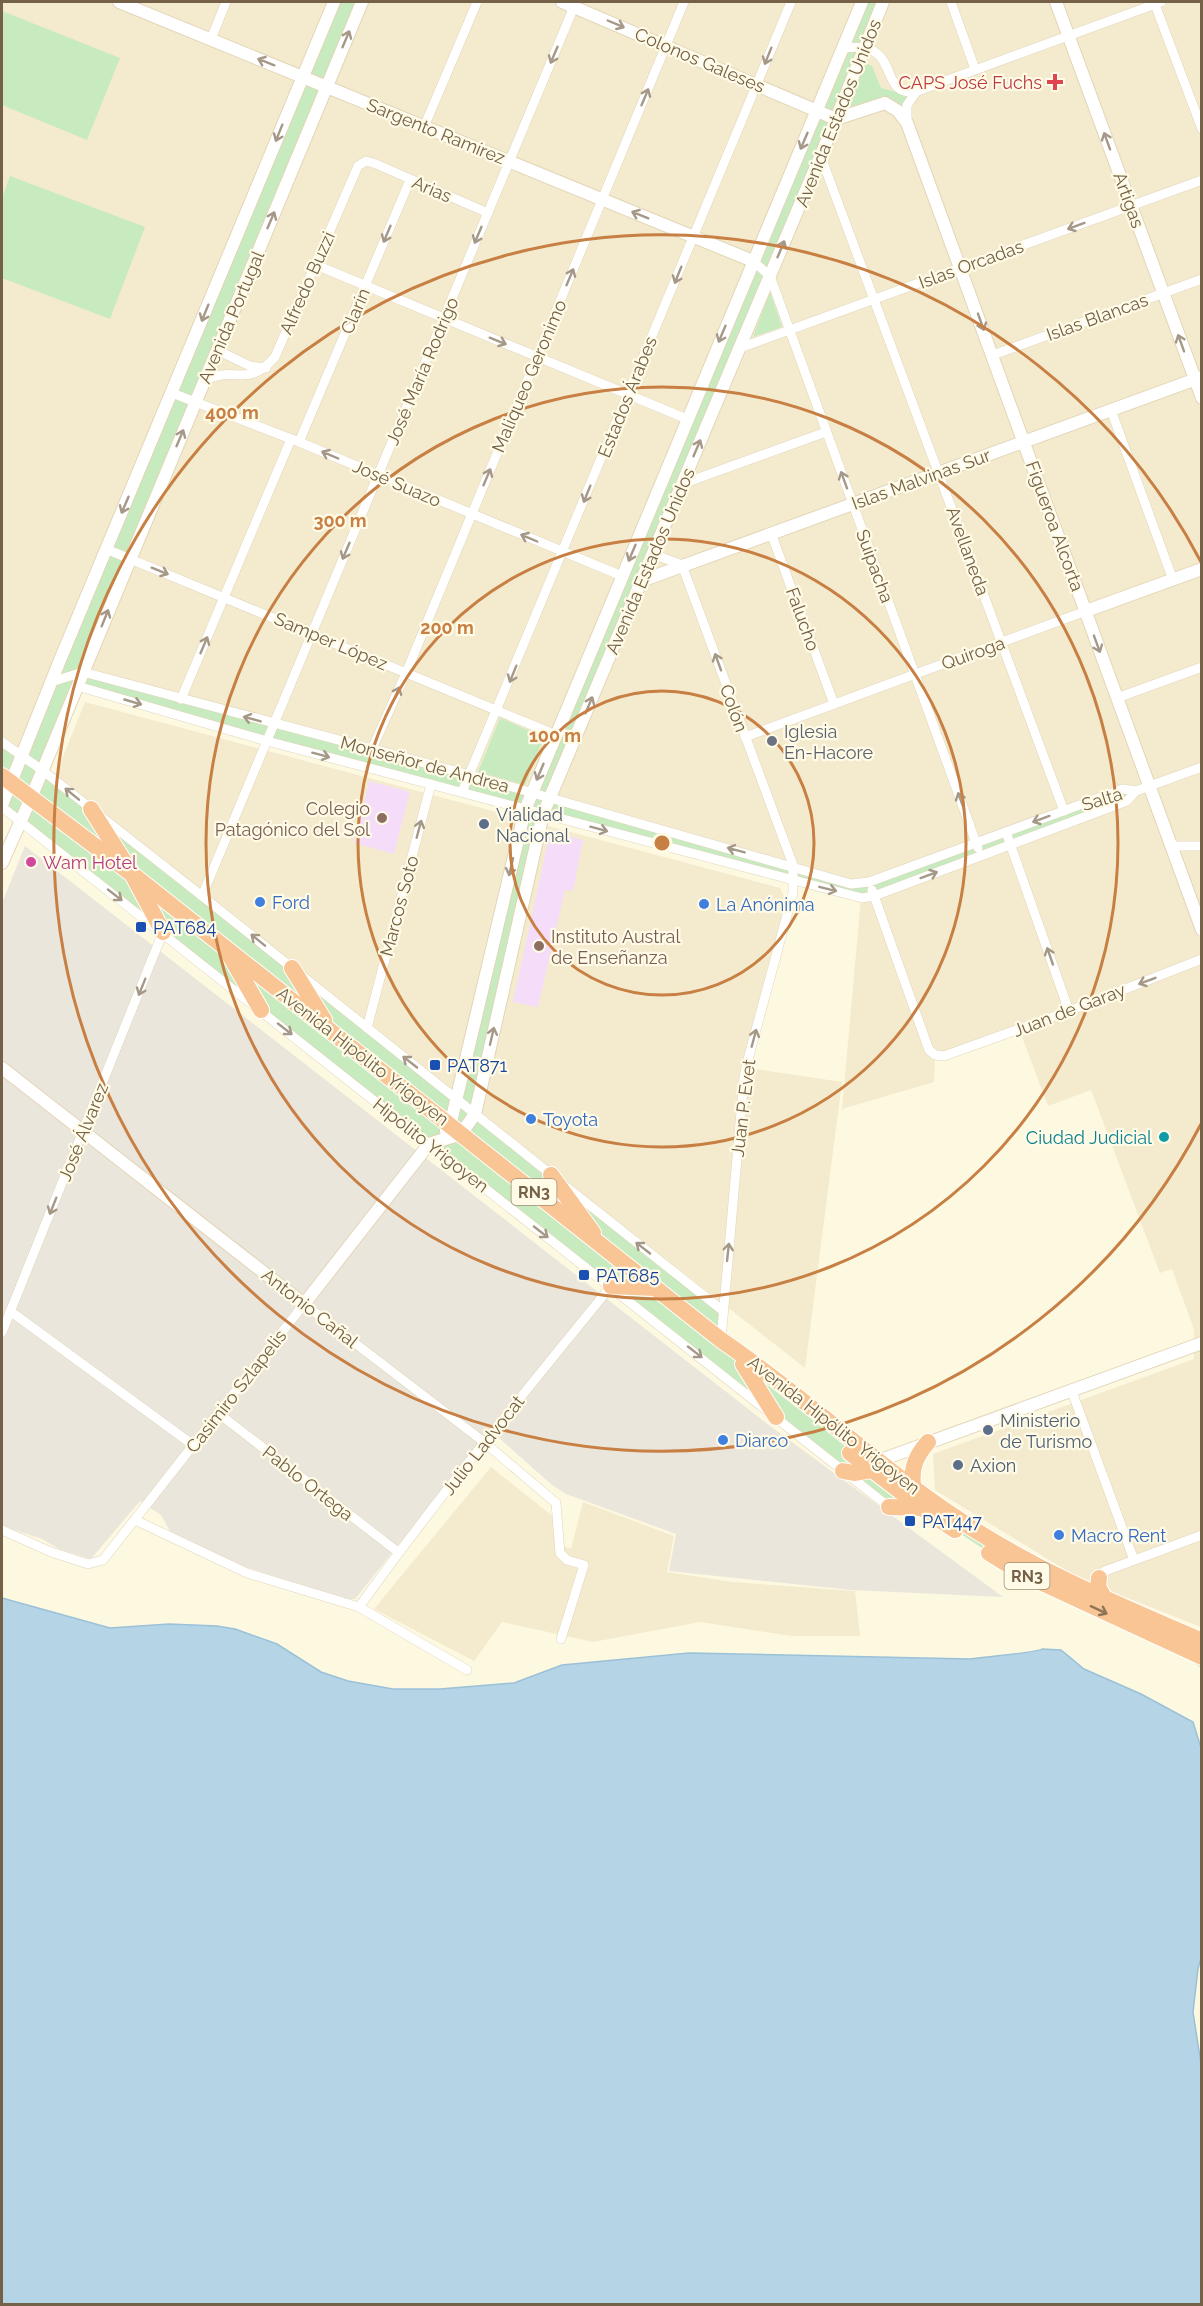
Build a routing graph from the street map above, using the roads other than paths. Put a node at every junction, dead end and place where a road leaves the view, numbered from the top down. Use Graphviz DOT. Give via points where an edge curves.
graph roads {
  1 [pos="121,2"];
  2 [pos="226,2"];
  3 [pos="334,2"];
  4 [pos="362,2"];
  5 [pos="477,2"];
  6 [pos="684,2"];
  7 [pos="791,2"];
  8 [pos="862,2"];
  9 [pos="883,2"];
  10 [pos="951,2"];
  11 [pos="1056,2"];
  12 [pos="1157,2"];
  13 [pos="571,3"];
  14 [pos="1069,35"];
  15 [pos="211,39"];
  16 [pos="666,46"];
  17 [pos="864,47"];
  18 [pos="843,48"];
  19 [pos="975,69"];
  20 [pos="303,77"];
  21 [pos="757,84"];
  22 [pos="327,86"];
  23 [pos="917,91"];
  24 [pos="817,110"];
  25 [pos="836,119"];
  26 [pos="907,123"];
  27 [pos="424,127"];
  28 [pos="1202,129"];
  29 [pos="821,157"];
  30 [pos="509,162"];
  31 [pos="376,164"];
  32 [pos="410,180"];
  33 [pos="1202,180"];
  34 [pos="602,200"];
  35 [pos="1131,206"];
  36 [pos="488,213"];
  37 [pos="693,237"];
  38 [pos="753,261"];
  39 [pos="316,265"];
  40 [pos="961,267"];
  41 [pos="770,276"];
  42 [pos="1202,279"];
  43 [pos="366,285"];
  44 [pos="1163,293"];
  45 [pos="873,299"];
  46 [pos="443,319"];
  47 [pos="789,330"];
  48 [pos="740,348"];
  49 [pos="217,350"];
  50 [pos="993,355"];
  51 [pos="537,356"];
  52 [pos="266,368"];
  53 [pos="1198,378"];
  54 [pos="204,381"];
  55 [pos="172,393"];
  56 [pos="628,394"];
  57 [pos="1202,398"];
  58 [pos="196,401"];
  59 [pos="1111,410"];
  60 [pos="687,419"];
  61 [pos="826,432"];
  62 [pos="295,440"];
  63 [pos="1024,441"];
  64 [pos="938,472"];
  65 [pos="378,476"];
  66 [pos="682,484"];
  67 [pos="853,504"];
  68 [pos="472,514"];
  69 [pos="771,533"];
  70 [pos="106,549"];
  71 [pos="563,552"];
  72 [pos="652,554"];
  73 [pos="129,559"];
  74 [pos="682,565"];
  75 [pos="1202,569"];
  76 [pos="622,576"];
  77 [pos="1173,580"];
  78 [pos="641,581"];
  79 [pos="225,597"];
  80 [pos="1086,611"];
  81 [pos="312,633"];
  82 [pos="1002,642"];
  83 [pos="1202,668"];
  84 [pos="83,672"];
  85 [pos="406,673"];
  86 [pos="915,674"];
  87 [pos="51,682"];
  88 [pos="77,686"];
  89 [pos="1117,698"];
  90 [pos="181,699"];
  91 [pos="834,704"];
  92 [pos="497,711"];
  93 [pos="274,724"];
  94 [pos="556,735"];
  95 [pos="745,737"];
  96 [pos="267,741"];
  97 [pos="2,742"];
  98 [pos="372,749"];
  99 [pos="21,756"];
  100 [pos="1202,767"];
  101 [pos="42,770"];
  102 [pos="470,775"];
  103 [pos="6,779"];
  104 [pos="431,784"];
  105 [pos="1149,786"];
  106 [pos="1136,791"];
  107 [pos="462,792"];
  108 [pos="532,793"];
  109 [pos="31,798"];
  110 [pos="549,798"];
  111 [pos="2,806"];
  112 [pos="91,809"];
  113 [pos="525,810"];
  114 [pos="1064,811"];
  115 [pos="543,814"];
  116 [pos="20,820"];
  117 [pos="1006,832"];
  118 [pos="976,843"];
  119 [pos="1011,845"];
  120 [pos="1171,846"];
  121 [pos="1202,846"];
  122 [pos="981,856"];
  123 [pos="2,863"];
  124 [pos="793,865"];
  125 [pos="132,874"];
  126 [pos="794,880"];
  127 [pos="872,889"];
  128 [pos="202,896"];
  129 [pos="1202,930"];
  130 [pos="163,932"];
  131 [pos="225,948"];
  132 [pos="1202,960"];
  133 [pos="292,968"];
  134 [pos="261,1010"];
  135 [pos="1069,1011"];
  136 [pos="367,1028"];
  137 [pos="331,1031"];
  138 [pos="2,1068"];
  139 [pos="456,1098"];
  140 [pos="475,1114"];
  141 [pos="456,1130"];
  142 [pos="83,1133"];
  143 [pos="434,1143"];
  144 [pos="551,1175"];
  145 [pos="606,1251"];
  146 [pos="611,1286"];
  147 [pos="654,1288"];
  148 [pos="304,1304"];
  149 [pos="722,1310"];
  150 [pos="10,1311"];
  151 [pos="2,1332"];
  152 [pos="721,1340"];
  153 [pos="1201,1345"];
  154 [pos="743,1364"];
  155 [pos="1071,1389"];
  156 [pos="218,1413"];
  157 [pos="776,1417"];
  158 [pos="484,1442"];
  159 [pos="928,1442"];
  160 [pos="193,1445"];
  161 [pos="874,1466"];
  162 [pos="843,1471"];
  163 [pos="913,1486"];
  164 [pos="889,1507"];
  165 [pos="922,1508"];
  166 [pos="135,1520"];
  167 [pos="2,1530"];
  168 [pos="1202,1535"];
  169 [pos="398,1552"];
  170 [pos="1134,1560"];
  171 [pos="1099,1578"];
  172 [pos="1104,1598"];
  173 [pos="359,1607"];
  174 [pos="1141,1629"];
  175 [pos="561,1639"];
  176 [pos="1202,1641"];
  177 [pos="1202,1657"];
  178 [pos="1202,1668"];
  179 [pos="467,1670"];
  1 -- 15 [label="main road, Sargento Ramírez"];
  2 -- 15 [label="street"];
  3 -- 20 [label="main road, Avenida Portugal"];
  22 -- 4 [label="main road, Avenida Portugal, one-way"];
  5 -- 27 [label="street"];
  6 -- 16 [label="street, Maliqueo Geronimo"];
  7 -- 21 [label="street, Estados Árabes, one-way"];
  8 -- 18 [label="main road, Avenida Estados Unidos"];
  9 -- 17 [label="main road, Avenida Estados Unidos"];
  10 -- 19 [label="street"];
  11 -- 14 [label="main road, Artigas"];
  12 -- 14 [label="street"];
  12 -- 28 [label="street"];
  13 -- 16 [label="main road, Colonos Galeses, one-way"];
  13 -- 30 [label="street, José María Rodrigo, one-way"];
  14 -- 19 [label="street"];
  35 -- 14 [label="main road, Artigas, one-way"];
  20 -- 15 [label="main road, Sargento Ramírez, one-way"];
  16 -- 21 [label="main road, Colonos Galeses"];
  34 -- 16 [label="street, Maliqueo Geronimo, one-way"];
  17 -- 18 [label="street"];
  17 -- 23 [label="street" via="880,55 893,83 904,91"];
  17 -- 25 [label="main road, Avenida Estados Unidos"];
  18 -- 24 [label="main road, Avenida Estados Unidos"];
  19 -- 23 [label="street"];
  20 -- 22 [label="main road, Sargento Ramírez"];
  20 -- 55 [label="main road, Avenida Portugal, one-way"];
  21 -- 24 [label="main road, Colonos Galeses"];
  21 -- 37 [label="street, Estados Árabes"];
  22 -- 27 [label="main road, Sargento Ramírez"];
  49 -- 22 [label="main road, Avenida Portugal, one-way"];
  23 -- 26 [label="street" via="907,105"];
  24 -- 25 [label="main road, Colonos Galeses"];
  24 -- 38 [label="main road, Avenida Estados Unidos, one-way"];
  25 -- 26 [label="main road" via="885,103"];
  25 -- 29 [label="main road, Avenida Estados Unidos"];
  26 -- 40 [label="main road, Figueroa Alcorta"];
  27 -- 30 [label="main road, Sargento Ramírez"];
  41 -- 29 [label="main road, Avenida Estados Unidos, one-way"];
  29 -- 45 [label="street, Avellaneda"];
  30 -- 34 [label="main road, Sargento Ramírez"];
  30 -- 36 [label="street, José María Rodrigo"];
  31 -- 32 [label="street, Arias"];
  31 -- 39 [label="street, Alfredo Buzzi" via="366,161 358,166"];
  32 -- 36 [label="street, Arias"];
  32 -- 43 [label="street, Clarín, one-way"];
  33 -- 35 [label="street, Islas Orcadas"];
  37 -- 34 [label="main road, Sargento Ramírez, one-way"];
  51 -- 34 [label="street, Maliqueo Geronimo, one-way"];
  35 -- 40 [label="street, Islas Orcadas, one-way"];
  35 -- 44 [label="main road, Artigas"];
  36 -- 46 [label="street, José María Rodrigo, one-way"];
  37 -- 38 [label="main road, Sargento Ramírez"];
  37 -- 56 [label="street, Estados Árabes, one-way"];
  38 -- 41 [label="street"];
  38 -- 60 [label="main road, Avenida Estados Unidos, one-way"];
  39 -- 43 [label="street"];
  39 -- 52 [label="street, Alfredo Buzzi" via="275,357"];
  40 -- 45 [label="street, Islas Orcadas"];
  40 -- 50 [label="main road, Figueroa Alcorta, one-way"];
  41 -- 47 [label="street, Suipacha"];
  41 -- 48 [label="main road, Avenida Estados Unidos"];
  42 -- 44 [label="street, Islas Blancas"];
  43 -- 46 [label="street"];
  43 -- 62 [label="street, Clarín"];
  44 -- 50 [label="street, Islas Blancas"];
  53 -- 44 [label="main road, Artigas, one-way"];
  45 -- 47 [label="street, Islas Orcadas"];
  45 -- 64 [label="street, Avellaneda"];
  46 -- 51 [label="street, one-way"];
  46 -- 65 [label="street, José María Rodrigo"];
  47 -- 48 [label="street, Islas Orcadas"];
  47 -- 61 [label="street, Suipacha"];
  66 -- 48 [label="main road, Avenida Estados Unidos, one-way"];
  49 -- 52 [label="street" via="250,366"];
  49 -- 54 [label="main road, Avenida Portugal"];
  50 -- 63 [label="main road, Figueroa Alcorta"];
  51 -- 56 [label="street"];
  68 -- 51 [label="street, Maliqueo Geronimo, one-way"];
  52 -- 54 [label="street" via="249,375 223,374"];
  53 -- 57 [label="main road, Artigas"];
  53 -- 59 [label="main road, Islas Malvinas Sur"];
  54 -- 58 [label="main road, Avenida Portugal"];
  55 -- 58 [label="street, José Suazo"];
  55 -- 70 [label="main road, Avenida Portugal, one-way"];
  56 -- 60 [label="street"];
  56 -- 71 [label="street, Estados Árabes, one-way"];
  58 -- 62 [label="street, José Suazo"];
  73 -- 58 [label="main road, Avenida Portugal, one-way"];
  59 -- 63 [label="main road, Islas Malvinas Sur"];
  59 -- 77 [label="street"];
  60 -- 76 [label="main road, Avenida Estados Unidos, one-way"];
  61 -- 66 [label="street"];
  67 -- 61 [label="street, Suipacha, one-way"];
  65 -- 62 [label="street, José Suazo, one-way"];
  62 -- 79 [label="street, Clarín"];
  63 -- 64 [label="main road, Islas Malvinas Sur"];
  63 -- 80 [label="main road, Figueroa Alcorta"];
  64 -- 67 [label="main road, Islas Malvinas Sur"];
  64 -- 82 [label="street, Avellaneda"];
  65 -- 68 [label="street, José Suazo"];
  65 -- 81 [label="street, José María Rodrigo, one-way"];
  66 -- 72 [label="main road, Avenida Estados Unidos"];
  67 -- 69 [label="main road, Islas Malvinas Sur"];
  67 -- 86 [label="street, Suipacha"];
  71 -- 68 [label="street, José Suazo, one-way"];
  68 -- 85 [label="street, Maliqueo Geronimo"];
  69 -- 74 [label="main road, Islas Malvinas Sur"];
  69 -- 91 [label="street, Falucho"];
  70 -- 73 [label="street, Samper López"];
  70 -- 87 [label="main road, Avenida Portugal"];
  71 -- 76 [label="street, José Suazo"];
  71 -- 92 [label="street, Estados Árabes, one-way"];
  72 -- 74 [label="street"];
  72 -- 78 [label="main road, Avenida Estados Unidos"];
  73 -- 79 [label="street, Samper López, one-way"];
  84 -- 73 [label="main road, Avenida Portugal, one-way"];
  74 -- 78 [label="main road, Islas Malvinas Sur"];
  95 -- 74 [label="street, Colón, one-way"];
  75 -- 77 [label="main road, Quiroga"];
  76 -- 94 [label="main road, Avenida Estados Unidos"];
  77 -- 80 [label="main road, Quiroga"];
  110 -- 78 [label="main road, Avenida Estados Unidos, one-way"];
  79 -- 81 [label="street, Samper López"];
  90 -- 79 [label="street, Clarín, one-way"];
  80 -- 82 [label="street, Quiroga"];
  80 -- 89 [label="main road, Figueroa Alcorta, one-way"];
  81 -- 85 [label="street, Samper López"];
  81 -- 93 [label="street, José María Rodrigo"];
  82 -- 86 [label="street, Quiroga"];
  82 -- 114 [label="street, Avellaneda"];
  83 -- 89 [label="street"];
  84 -- 87 [label="street"];
  84 -- 88 [label="main road, Avenida Portugal"];
  84 -- 90 [label="street, Monseñor de Andrea"];
  85 -- 92 [label="street, Samper López"];
  98 -- 85 [label="street, Maliqueo Geronimo, one-way"];
  86 -- 91 [label="street, Quiroga"];
  118 -- 86 [label="street, Suipacha, one-way"];
  87 -- 99 [label="main road, Avenida Portugal"];
  88 -- 96 [label="street, Monseñor de Andrea, one-way"];
  88 -- 101 [label="main road, Avenida Portugal"];
  89 -- 105 [label="main road, Figueroa Alcorta"];
  93 -- 90 [label="street, Monseñor de Andrea, one-way"];
  91 -- 95 [label="street, Quiroga"];
  92 -- 94 [label="street, Samper López"];
  92 -- 102 [label="street, Estados Árabes"];
  93 -- 96 [label="street, José María Rodrigo"];
  93 -- 98 [label="street, Monseñor de Andrea"];
  94 -- 108 [label="main road, Avenida Estados Unidos, one-way"];
  95 -- 124 [label="street, Colón"];
  96 -- 104 [label="street, Monseñor de Andrea, one-way"];
  96 -- 128 [label="street, José María Rodrigo"];
  97 -- 99 [label="street"];
  98 -- 102 [label="street, Monseñor de Andrea"];
  99 -- 101 [label="street"];
  99 -- 103 [label="main road, Avenida Portugal"];
  100 -- 105 [label="street"];
  101 -- 109 [label="main road, Avenida Portugal"];
  112 -- 101 [label="street, one-way"];
  102 -- 107 [label="street, Estados Árabes"];
  102 -- 108 [label="street, Monseñor de Andrea"];
  103 -- 109 [label="highway, Avenida Hipólito Yrigoyen / RN3"];
  103 -- 111 [label="main road, Avenida Portugal"];
  104 -- 107 [label="street, Monseñor de Andrea"];
  136 -- 104 [label="street, Marcos Soto, one-way"];
  105 -- 106 [label="street"];
  105 -- 120 [label="main road, Figueroa Alcorta"];
  106 -- 114 [label="street, Salta" via="1123,789"];
  106 -- 119 [label="street, Salta" via="1127,801"];
  107 -- 113 [label="street, Monseñor de Andrea"];
  108 -- 110 [label="street, Monseñor de Andrea"];
  108 -- 113 [label="main road, Avenida Estados Unidos"];
  109 -- 116 [label="main road, Avenida Portugal"];
  109 -- 125 [label="highway, Avenida Hipólito Yrigoyen / RN3"];
  110 -- 115 [label="main road, Avenida Estados Unidos"];
  124 -- 110 [label="street, Monseñor de Andrea, one-way"];
  111 -- 116 [label="street, Hipólito Yrigoyen"];
  112 -- 125 [label="highway"];
  112 -- 128 [label="street"];
  113 -- 115 [label="street, Monseñor de Andrea"];
  113 -- 139 [label="main road, Avenida Estados Unidos, one-way"];
  114 -- 117 [label="street, Salta, one-way"];
  115 -- 126 [label="street, Monseñor de Andrea, one-way"];
  140 -- 115 [label="main road, Avenida Estados Unidos, one-way"];
  116 -- 123 [label="main road, Avenida Portugal"];
  116 -- 130 [label="street, Hipólito Yrigoyen, one-way"];
  117 -- 118 [label="street, Salta"];
  117 -- 119 [label="street"];
  118 -- 122 [label="street, Suipacha"];
  118 -- 127 [label="street, Salta"];
  119 -- 122 [label="street, Salta"];
  135 -- 119 [label="street, one-way"];
  120 -- 121 [label="street"];
  120 -- 129 [label="main road, Figueroa Alcorta"];
  127 -- 122 [label="street, Salta, one-way"];
  124 -- 126 [label="street, Colón"];
  124 -- 127 [label="street, Monseñor de Andrea"];
  125 -- 130 [label="highway"];
  125 -- 131 [label="highway, Avenida Hipólito Yrigoyen / RN3"];
  126 -- 127 [label="street, Monseñor de Andrea, one-way" via="862,898"];
  149 -- 126 [label="street, Juan P. Evet, one-way" via="746,1070"];
  127 -- 135 [label="street, Juan de Garay" via="929,1050 935,1055 944,1056"];
  133 -- 128 [label="street, one-way"];
  130 -- 134 [label="street, Hipólito Yrigoyen"];
  130 -- 142 [label="street, José Álvarez, one-way"];
  131 -- 134 [label="highway"];
  131 -- 137 [label="highway, Avenida Hipólito Yrigoyen / RN3"];
  132 -- 135 [label="street, Juan de Garay, one-way"];
  133 -- 136 [label="street"];
  133 -- 137 [label="highway"];
  134 -- 143 [label="street, Hipólito Yrigoyen, one-way"];
  139 -- 136 [label="street, one-way"];
  137 -- 141 [label="highway, Avenida Hipólito Yrigoyen / RN3"];
  138 -- 142 [label="main road, Antonio Cañal"];
  139 -- 140 [label="street"];
  139 -- 141 [label="main road, Avenida Estados Unidos"];
  140 -- 141 [label="main road, Avenida Estados Unidos"];
  140 -- 144 [label="street"];
  141 -- 143 [label="main road, Casimiro Szlapelis"];
  141 -- 145 [label="highway, Avenida Hipólito Yrigoyen / RN3"];
  142 -- 148 [label="main road, Antonio Cañal"];
  142 -- 150 [label="street, José Álvarez, one-way"];
  143 -- 146 [label="street, Hipólito Yrigoyen, one-way"];
  143 -- 148 [label="main road, Casimiro Szlapelis"];
  144 -- 145 [label="highway"];
  149 -- 144 [label="street, one-way"];
  145 -- 147 [label="highway, Avenida Hipólito Yrigoyen / RN3"];
  146 -- 147 [label="highway"];
  146 -- 157 [label="street, Hipólito Yrigoyen, one-way"];
  146 -- 158 [label="street, Julio Ladvocat"];
  147 -- 152 [label="highway, Avenida Hipólito Yrigoyen / RN3"];
  148 -- 156 [label="street, Casimiro Szlapelis"];
  148 -- 158 [label="street, Antonio Cañal"];
  149 -- 152 [label="street, Juan P. Evet"];
  150 -- 151 [label="street, José Álvarez"];
  150 -- 160 [label="street"];
  152 -- 154 [label="highway, Avenida Hipólito Yrigoyen / RN3"];
  152 -- 161 [label="highway, Avenida Hipólito Yrigoyen / RN3"];
  153 -- 155 [label="main road"];
  154 -- 157 [label="highway"];
  154 -- 161 [label="highway, Avenida Hipólito Yrigoyen / RN3"];
  155 -- 159 [label="main road"];
  155 -- 170 [label="street"];
  156 -- 160 [label="street, Casimiro Szlapelis"];
  156 -- 169 [label="street, Pablo Ortega"];
  157 -- 162 [label="street, Hipólito Yrigoyen"];
  158 -- 169 [label="street, Julio Ladvocat"];
  158 -- 175 [label="street, Antonio Cañal" via="556,1503 560,1553 567,1560 584,1565"];
  159 -- 161 [label="main road"];
  159 -- 163 [label="highway" via="914,1461"];
  160 -- 166 [label="street, Casimiro Szlapelis"];
  161 -- 162 [label="highway" via="854,1473"];
  161 -- 163 [label="highway, Avenida Hipólito Yrigoyen / RN3"];
  161 -- 165 [label="highway, Avenida Hipólito Yrigoyen / RN3"];
  162 -- 164 [label="street, Hipólito Yrigoyen"];
  163 -- 172 [label="highway, Avenida Hipólito Yrigoyen / RN3" via="1011,1553"];
  164 -- 165 [label="highway"];
  165 -- 174 [label="highway, Avenida Hipólito Yrigoyen / RN3, one-way" via="1023,1574"];
  166 -- 167 [label="street, Casimiro Szlapelis" via="103,1560 88,1564"];
  166 -- 173 [label="street" via="247,1573"];
  168 -- 170 [label="street"];
  169 -- 173 [label="street, Julio Ladvocat"];
  170 -- 171 [label="street" via="1105,1571"];
  171 -- 172 [label="highway"];
  172 -- 176 [label="highway, Avenida Hipólito Yrigoyen / RN3"];
  173 -- 179 [label="street"];
  174 -- 177 [label="highway"];
  174 -- 178 [label="highway, RN3"];
}
